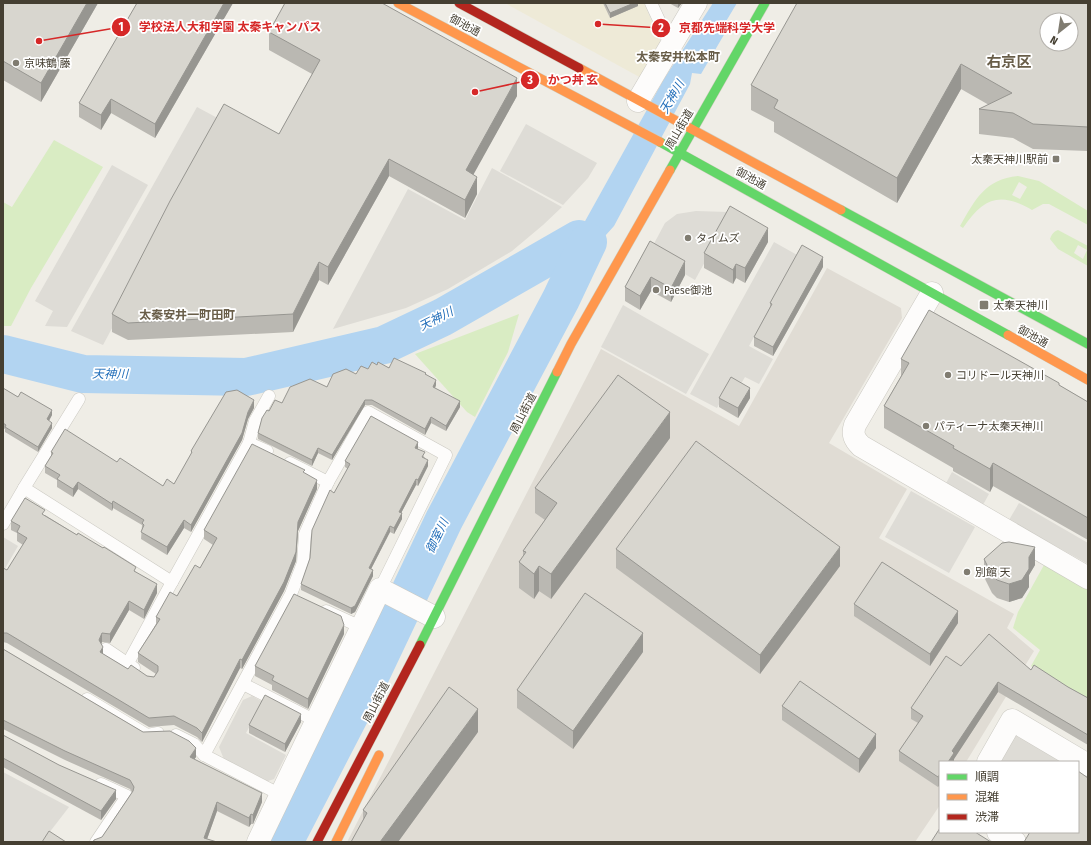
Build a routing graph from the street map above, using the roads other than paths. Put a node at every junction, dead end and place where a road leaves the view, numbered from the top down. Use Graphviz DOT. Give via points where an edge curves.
graph roads {
  1 [pos="398,3"];
  2 [pos="459,3"];
  3 [pos="651,3"];
  4 [pos="696,3"];
  5 [pos="765,3"];
  6 [pos="671,46"];
  7 [pos="640,102"];
  8 [pos="711,125"];
  9 [pos="692,130"];
  10 [pos="702,139"];
  11 [pos="680,152"];
  12 [pos="693,156"];
  13 [pos="685,170"];
  14 [pos="932,293"];
  15 [pos="1088,344"];
  16 [pos="1088,380"];
  17 [pos="269,396"];
  18 [pos="79,399"];
  19 [pos="249,443"];
  20 [pos="328,482"];
  21 [pos="24,488"];
  22 [pos="3,524"];
  23 [pos="1088,578"];
  24 [pos="172,582"];
  25 [pos="380,590"];
  26 [pos="290,594"];
  27 [pos="428,614"];
  28 [pos="362,627"];
  29 [pos="106,649"];
  30 [pos="128,663"];
  31 [pos="145,675"];
  32 [pos="243,684"];
  33 [pos="78,694"];
  34 [pos="316,721"];
  35 [pos="381,750"];
  36 [pos="204,754"];
  37 [pos="989,761"];
  38 [pos="1088,764"];
  39 [pos="91,780"];
  40 [pos="281,795"];
  41 [pos="1000,833"];
  42 [pos="96,842"];
  43 [pos="258,842"];
  44 [pos="317,842"];
  45 [pos="336,842"];
  46 [pos="1015,842"];
  1 -- 11 [label="main road, 御池通"];
  2 -- 7 [label="main road, 御池通"];
  3 -- 6 [label="lane"];
  4 -- 6 [label="street"];
  5 -- 9 [label="main road, 周山街道"];
  6 -- 7 [label="street"];
  7 -- 9 [label="main road, 御池通"];
  8 -- 10 [label="main road"];
  9 -- 10 [label="main road, 御池通"];
  9 -- 11 [label="main road, 周山街道"];
  10 -- 15 [label="main road, 御池通"];
  11 -- 12 [label="main road, 御池通"];
  11 -- 27 [label="main road, 周山街道" via="570,344"];
  12 -- 13 [label="main road"];
  12 -- 14 [label="main road, 御池通"];
  14 -- 16 [label="main road, 御池通"];
  14 -- 23 [label="street" via="855,425 853,435 856,441"];
  17 -- 19 [label="lane" via="255,421"];
  18 -- 21 [label="lane"];
  19 -- 20 [label="lane"];
  19 -- 24 [label="lane"];
  20 -- 25 [label="lane" via="368,412 446,455"];
  20 -- 26 [label="lane" via="305,534 303,563"];
  21 -- 22 [label="lane"];
  21 -- 24 [label="lane"];
  24 -- 30 [label="lane"];
  25 -- 27 [label="street"];
  25 -- 28 [label="street"];
  26 -- 28 [label="lane"];
  26 -- 32 [label="lane"];
  27 -- 44 [label="main road, 周山街道"];
  28 -- 34 [label="street"];
  29 -- 30 [label="lane"];
  30 -- 31 [label="lane"];
  32 -- 34 [label="lane"];
  32 -- 36 [label="lane"];
  33 -- 36 [label="lane" via="147,734 171,732 194,744"];
  34 -- 40 [label="street"];
  35 -- 45 [label="main road"];
  36 -- 40 [label="lane"];
  37 -- 38 [label="street" via="1012,720"];
  39 -- 42 [label="lane" via="127,796"];
  40 -- 43 [label="street"];
  41 -- 46 [label="street"];
}
